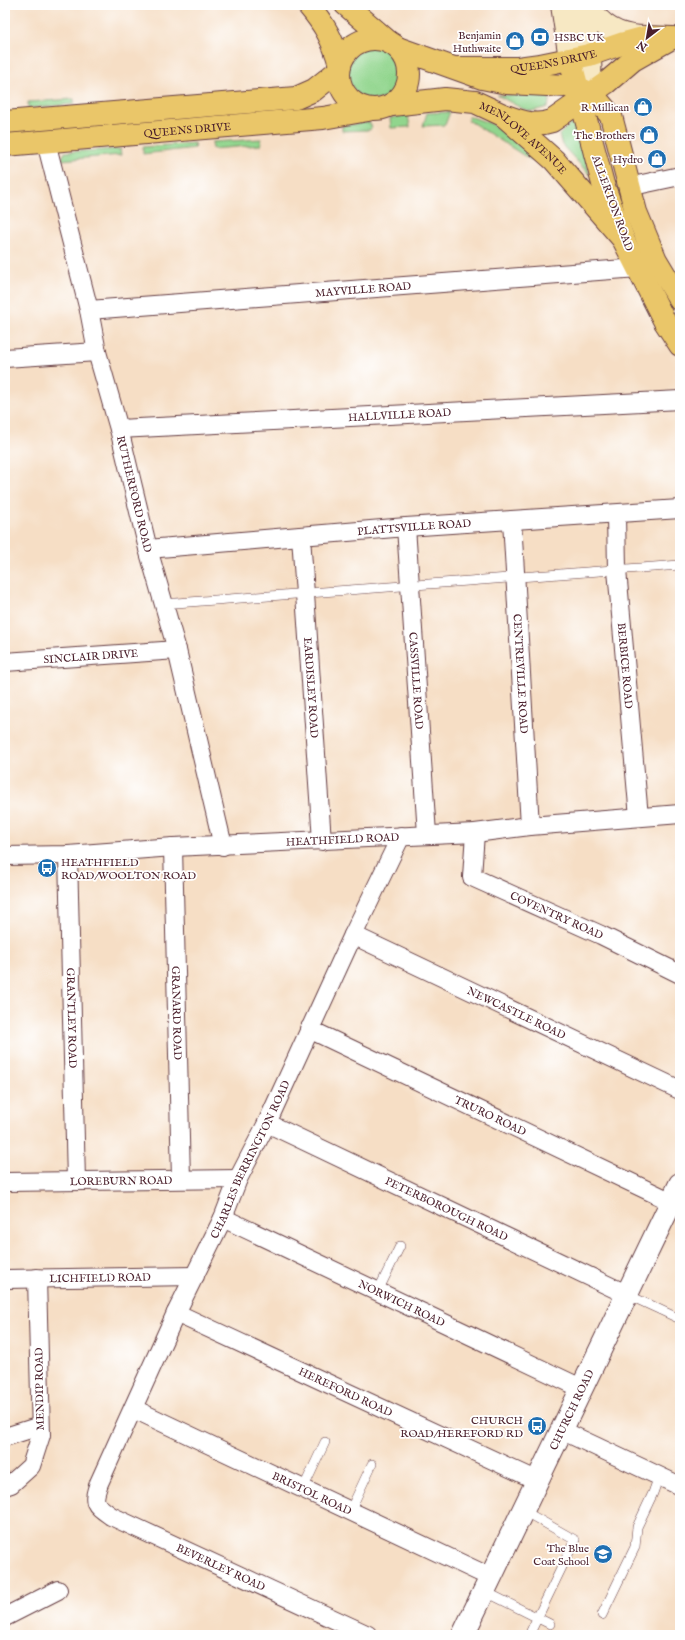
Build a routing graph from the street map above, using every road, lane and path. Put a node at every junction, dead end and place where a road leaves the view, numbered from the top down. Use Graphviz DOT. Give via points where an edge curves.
graph roads {
  1 [pos="308,5"];
  2 [pos="346,5"];
  3 [pos="562,5"];
  4 [pos="589,8"];
  5 [pos="646,37"];
  6 [pos="677,37"];
  7 [pos="394,45"];
  8 [pos="588,55"];
  9 [pos="339,68"];
  10 [pos="454,68"];
  11 [pos="589,91"];
  12 [pos="392,105"];
  13 [pos="368,110"];
  14 [pos="503,115"];
  15 [pos="5,122"];
  16 [pos="46,142"];
  17 [pos="5,145"];
  18 [pos="680,176"];
  19 [pos="628,186"];
  20 [pos="623,239"];
  21 [pos="638,268"];
  22 [pos="673,276"];
  23 [pos="680,300"];
  24 [pos="89,310"];
  25 [pos="680,345"];
  26 [pos="97,352"];
  27 [pos="5,358"];
  28 [pos="680,400"];
  29 [pos="119,429"];
  30 [pos="680,509"];
  31 [pos="616,514"];
  32 [pos="512,521"];
  33 [pos="406,527"];
  34 [pos="301,536"];
  35 [pos="148,549"];
  36 [pos="680,565"];
  37 [pos="617,570"];
  38 [pos="516,577"];
  39 [pos="411,585"];
  40 [pos="306,594"];
  41 [pos="163,604"];
  42 [pos="177,650"];
  43 [pos="5,662"];
  44 [pos="680,814"];
  45 [pos="639,816"];
  46 [pos="530,826"];
  47 [pos="427,834"];
  48 [pos="475,834"];
  49 [pos="401,836"];
  50 [pos="322,840"];
  51 [pos="223,846"];
  52 [pos="173,848"];
  53 [pos="68,855"];
  54 [pos="5,856"];
  55 [pos="353,935"];
  56 [pos="680,974"];
  57 [pos="309,1029"];
  58 [pos="680,1090"];
  59 [pos="267,1123"];
  60 [pos="181,1179"];
  61 [pos="238,1179"];
  62 [pos="76,1180"];
  63 [pos="5,1182"];
  64 [pos="676,1193"];
  65 [pos="223,1218"];
  66 [pos="400,1246"];
  67 [pos="196,1276"];
  68 [pos="37,1278"];
  69 [pos="5,1279"];
  70 [pos="378,1291"];
  71 [pos="626,1294"];
  72 [pos="176,1313"];
  73 [pos="680,1319"];
  74 [pos="581,1388"];
  75 [pos="134,1409"];
  76 [pos="40,1426"];
  77 [pos="561,1430"];
  78 [pos="5,1437"];
  79 [pos="325,1442"];
  80 [pos="372,1464"];
  81 [pos="659,1476"];
  82 [pos="536,1480"];
  83 [pos="99,1483"];
  84 [pos="5,1486"];
  85 [pos="680,1486"];
  86 [pos="303,1488"];
  87 [pos="522,1510"];
  88 [pos="350,1511"];
  89 [pos="487,1584"];
  90 [pos="58,1590"];
  91 [pos="602,1615"];
  92 [pos="5,1617"];
  93 [pos="538,1619"];
  94 [pos="550,1624"];
  95 [pos="531,1631"];
  96 [pos="368,1635"];
  97 [pos="463,1635"];
  1 -- 9 [label="main road" via="322,21 334,43"];
  2 -- 7 [label="main road"];
  3 -- 8 [label="main road, ALLERTON ROAD"];
  4 -- 5 [label="main road" via="600,22 612,30 627,36"];
  4 -- 8 [label="main road, ALLERTON ROAD"];
  5 -- 6 [label="main road, QUEENS DRIVE"];
  5 -- 8 [label="main road, QUEENS DRIVE"];
  6 -- 11 [label="main road, QUEENS DRIVE" via="633,60"];
  7 -- 9 [label="main road" via="380,39 359,42 347,52"];
  7 -- 10 [label="main road, QUEENS DRIVE"];
  7 -- 12 [label="main road" via="405,57 410,78 404,94"];
  8 -- 10 [label="main road, QUEENS DRIVE" via="518,68"];
  8 -- 11 [label="main road, ALLERTON ROAD"];
  8 -- 11 [label="main road, ALLERTON ROAD"];
  9 -- 13 [label="main road" via="339,81 349,100"];
  9 -- 15 [label="main road, QUEENS DRIVE" via="314,90 296,98"];
  10 -- 11 [label="main road, QUEENS DRIVE" via="507,83 556,85"];
  11 -- 14 [label="main road, QUEENS DRIVE" via="564,114 542,124 531,124"];
  11 -- 19 [label="main road, ALLERTON ROAD" via="611,116"];
  11 -- 20 [label="main road, ALLERTON ROAD" via="603,184"];
  12 -- 13 [label="main road"];
  12 -- 14 [label="main road, MENLOVE AVENUE" via="446,99 475,102"];
  13 -- 16 [label="main road, QUEENS DRIVE" via="323,118"];
  14 -- 20 [label="main road, MENLOVE AVENUE" via="554,160"];
  16 -- 17 [label="main road, QUEENS DRIVE"];
  16 -- 24 [label="street, RUTHERFORD ROAD"];
  18 -- 19 [label="street"];
  19 -- 22 [label="main road, ALLERTON ROAD" via="646,237"];
  20 -- 21 [label="main road, ALLERTON ROAD"];
  21 -- 24 [label="street, MAYVILLE ROAD"];
  21 -- 25 [label="main road, ALLERTON ROAD" via="665,322"];
  22 -- 23 [label="main road, ALLERTON ROAD"];
  24 -- 26 [label="street, RUTHERFORD ROAD"];
  26 -- 27 [label="street"];
  26 -- 29 [label="street, RUTHERFORD ROAD"];
  28 -- 29 [label="street, HALLVILLE ROAD"];
  29 -- 35 [label="street, RUTHERFORD ROAD"];
  30 -- 31 [label="street, PLATTSVILLE ROAD"];
  31 -- 32 [label="street, PLATTSVILLE ROAD"];
  31 -- 37 [label="street, BERBICE ROAD"];
  32 -- 33 [label="street, PLATTSVILLE ROAD"];
  32 -- 38 [label="street, CENTREVILLE ROAD"];
  33 -- 34 [label="street, PLATTSVILLE ROAD"];
  33 -- 39 [label="street, CASSVILLE ROAD"];
  34 -- 35 [label="street, PLATTSVILLE ROAD"];
  34 -- 40 [label="street, EARDISLEY ROAD"];
  35 -- 41 [label="street, RUTHERFORD ROAD"];
  36 -- 37 [label="lane"];
  37 -- 38 [label="lane"];
  37 -- 45 [label="street, BERBICE ROAD"];
  38 -- 39 [label="lane"];
  38 -- 46 [label="street, CENTREVILLE ROAD"];
  39 -- 40 [label="lane"];
  39 -- 47 [label="street, CASSVILLE ROAD"];
  40 -- 41 [label="lane"];
  40 -- 50 [label="street, EARDISLEY ROAD"];
  41 -- 42 [label="street, RUTHERFORD ROAD"];
  42 -- 43 [label="street, SINCLAIR DRIVE"];
  42 -- 51 [label="street, RUTHERFORD ROAD"];
  44 -- 45 [label="street, HEATHFIELD ROAD"];
  45 -- 46 [label="street, HEATHFIELD ROAD"];
  46 -- 48 [label="street, HEATHFIELD ROAD"];
  47 -- 48 [label="street, HEATHFIELD ROAD"];
  47 -- 49 [label="street, HEATHFIELD ROAD"];
  48 -- 56 [label="street, COVENTRY ROAD" via="472,877 602,935"];
  49 -- 50 [label="street, HEATHFIELD ROAD"];
  49 -- 55 [label="street, CHARLES BERRINGTON ROAD"];
  50 -- 51 [label="street, HEATHFIELD ROAD"];
  51 -- 52 [label="street, HEATHFIELD ROAD"];
  52 -- 53 [label="street, HEATHFIELD ROAD"];
  52 -- 60 [label="street, GRANARD ROAD"];
  53 -- 54 [label="street, HEATHFIELD ROAD"];
  53 -- 62 [label="street, GRANTLEY ROAD"];
  55 -- 57 [label="street, CHARLES BERRINGTON ROAD"];
  55 -- 58 [label="street, NEWCASTLE ROAD"];
  57 -- 59 [label="street, CHARLES BERRINGTON ROAD"];
  57 -- 64 [label="street, TRURO ROAD" via="473,1105"];
  59 -- 61 [label="street, CHARLES BERRINGTON ROAD"];
  59 -- 71 [label="street, PETERBOROUGH ROAD"];
  60 -- 61 [label="street, LOREBURN ROAD"];
  60 -- 62 [label="street, LOREBURN ROAD"];
  61 -- 65 [label="street, CHARLES BERRINGTON ROAD"];
  62 -- 63 [label="street, LOREBURN ROAD"];
  64 -- 71 [label="street, CHURCH ROAD"];
  65 -- 67 [label="street, CHARLES BERRINGTON ROAD"];
  65 -- 70 [label="street, NORWICH ROAD"];
  66 -- 70 [label="lane"];
  67 -- 68 [label="street, LICHFIELD ROAD"];
  67 -- 72 [label="street, CHARLES BERRINGTON ROAD"];
  68 -- 69 [label="street, LICHFIELD ROAD"];
  68 -- 76 [label="street, MENDIP ROAD"];
  70 -- 74 [label="street, NORWICH ROAD"];
  71 -- 73 [label="lane"];
  71 -- 74 [label="street, CHURCH ROAD"];
  72 -- 75 [label="street, CHARLES BERRINGTON ROAD"];
  72 -- 82 [label="street, HEREFORD ROAD"];
  74 -- 77 [label="street, CHURCH ROAD"];
  75 -- 83 [label="street, CHARLES BERRINGTON ROAD"];
  75 -- 86 [label="street, BRISTOL ROAD"];
  76 -- 78 [label="street"];
  76 -- 84 [label="street, MENDIP ROAD" via="37,1451 31,1466 11,1484"];
  77 -- 81 [label="street"];
  77 -- 82 [label="street, CHURCH ROAD"];
  79 -- 86 [label="lane"];
  80 -- 88 [label="lane"];
  81 -- 85 [label="street"];
  81 -- 91 [label="lane" via="637,1527 635,1547"];
  82 -- 87 [label="street, CHURCH ROAD"];
  83 -- 96 [label="street, BEVERLEY ROAD" via="94,1498 96,1505 111,1516"];
  86 -- 88 [label="street, BRISTOL ROAD"];
  87 -- 89 [label="street, CHURCH ROAD"];
  87 -- 93 [label="lane" via="575,1540"];
  88 -- 89 [label="street, BRISTOL ROAD"];
  89 -- 93 [label="lane"];
  89 -- 97 [label="street, CHURCH ROAD"];
  90 -- 92 [label="street"];
  93 -- 94 [label="lane"];
  93 -- 95 [label="lane"];
}
